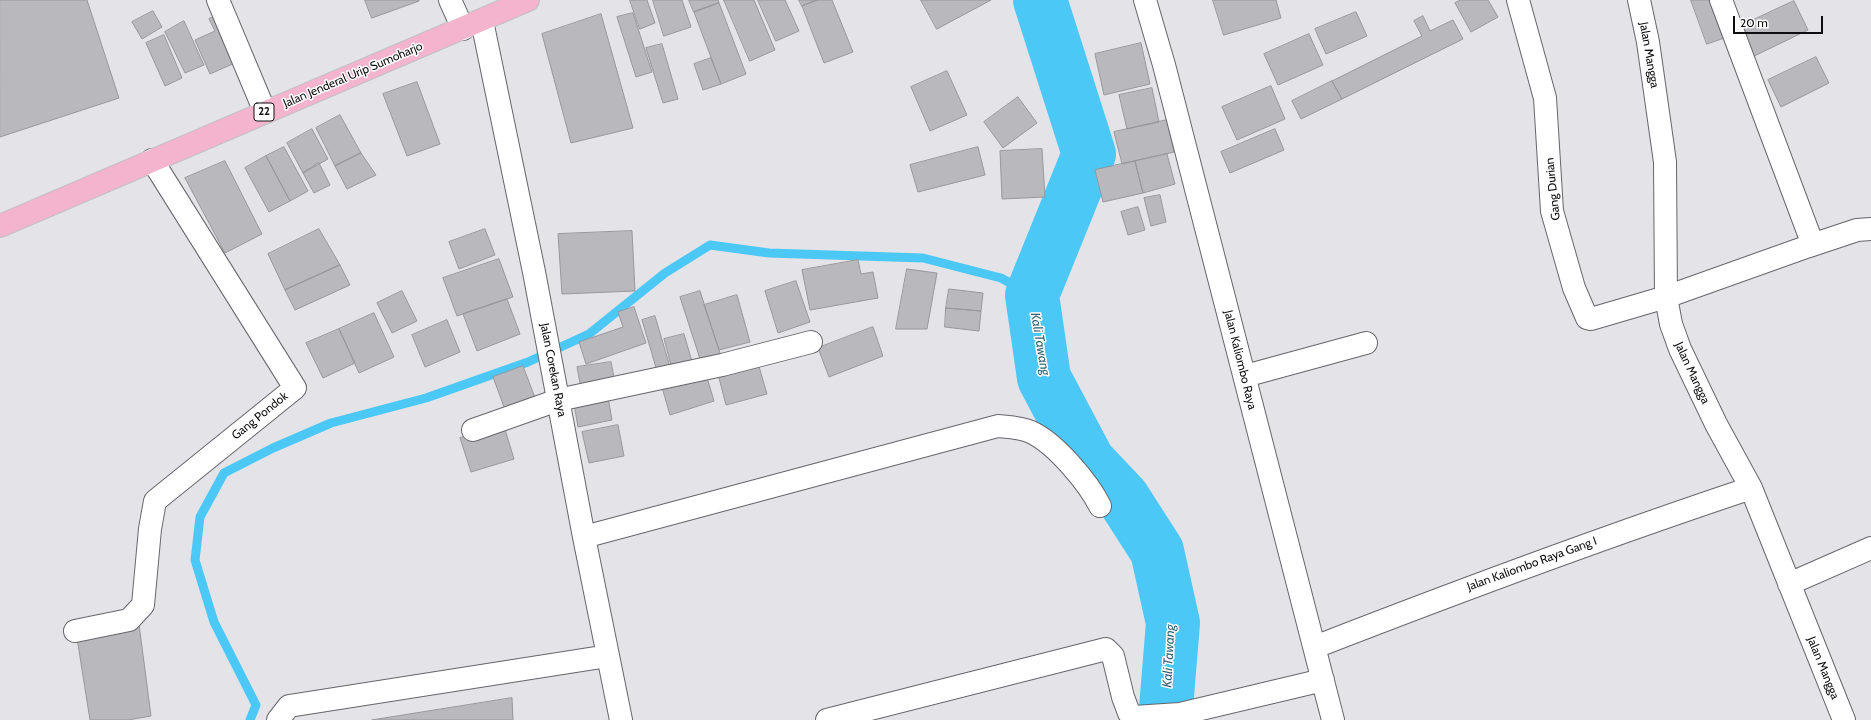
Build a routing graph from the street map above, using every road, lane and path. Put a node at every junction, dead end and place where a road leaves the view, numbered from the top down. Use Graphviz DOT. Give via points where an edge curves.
graph roads {
  1 [pos="218,0"];
  2 [pos="450,0"];
  3 [pos="528,0"];
  4 [pos="1145,0"];
  5 [pos="1518,0"];
  6 [pos="1639,0"];
  7 [pos="1721,0"];
  8 [pos="473,25"];
  9 [pos="265,112"];
  10 [pos="152,160"];
  11 [pos="0,226"];
  12 [pos="1871,229"];
  13 [pos="1809,246"];
  14 [pos="1666,297"];
  15 [pos="811,342"];
  16 [pos="1366,342"];
  17 [pos="1245,376"];
  18 [pos="558,400"];
  19 [pos="473,430"];
  20 [pos="1751,488"];
  21 [pos="1100,506"];
  22 [pos="584,537"];
  23 [pos="1871,548"];
  24 [pos="1790,584"];
  25 [pos="75,631"];
  26 [pos="1315,647"];
  27 [pos="608,656"];
  28 [pos="1323,680"];
  29 [pos="278,720"];
  30 [pos="621,720"];
  31 [pos="827,720"];
  32 [pos="1333,720"];
  33 [pos="1844,720"];
  1 -- 9 [label="street"];
  2 -- 8 [label="street, Jalan Corekan Raya"];
  3 -- 8 [label="highway, Jalan Jenderal Urip Sumoharjo / 22"];
  4 -- 17 [label="street, Jalan Kaliombo Raya"];
  5 -- 14 [label="street, Gang Durian" via="1545,98 1552,211 1574,288 1583,310 1587,318 1595,319"];
  6 -- 14 [label="street, Jalan Mangga" via="1648,42 1665,162"];
  7 -- 13 [label="street" via="1810,237"];
  8 -- 9 [label="highway, Jalan Jenderal Urip Sumoharjo / 22"];
  8 -- 18 [label="street, Jalan Corekan Raya" via="548,345"];
  9 -- 10 [label="highway, Jalan Jenderal Urip Sumoharjo / 22"];
  10 -- 11 [label="highway, Jalan Jenderal Urip Sumoharjo / 22"];
  10 -- 25 [label="street, Gang Pondok" via="295,388 155,501 143,605 129,620"];
  12 -- 13 [label="street" via="1857,230"];
  13 -- 14 [label="street"];
  14 -- 20 [label="street, Jalan Mangga" via="1671,324 1680,349 1716,424"];
  15 -- 18 [label="street" via="722,365"];
  16 -- 17 [label="street"];
  17 -- 26 [label="street, Jalan Kaliombo Raya"];
  18 -- 19 [label="street"];
  18 -- 22 [label="street, Jalan Corekan Raya"];
  20 -- 24 [label="street, Jalan Mangga"];
  20 -- 26 [label="street, Jalan Kaliombo Raya Gang I" via="1589,543"];
  21 -- 22 [label="street" via="1085,482 1058,452 1032,432 998,426"];
  22 -- 27 [label="street, Jalan Corekan Raya"];
  23 -- 24 [label="street"];
  24 -- 33 [label="street, Jalan Mangga"];
  26 -- 28 [label="street, Jalan Kaliombo Raya"];
  27 -- 29 [label="street" via="289,706"];
  27 -- 30 [label="street, Jalan Corekan Raya"];
  28 -- 31 [label="street" via="1180,714 1134,717 1129,713 1123,697 1113,656 1106,649"];
  28 -- 32 [label="street, Jalan Kaliombo Raya"];
}
